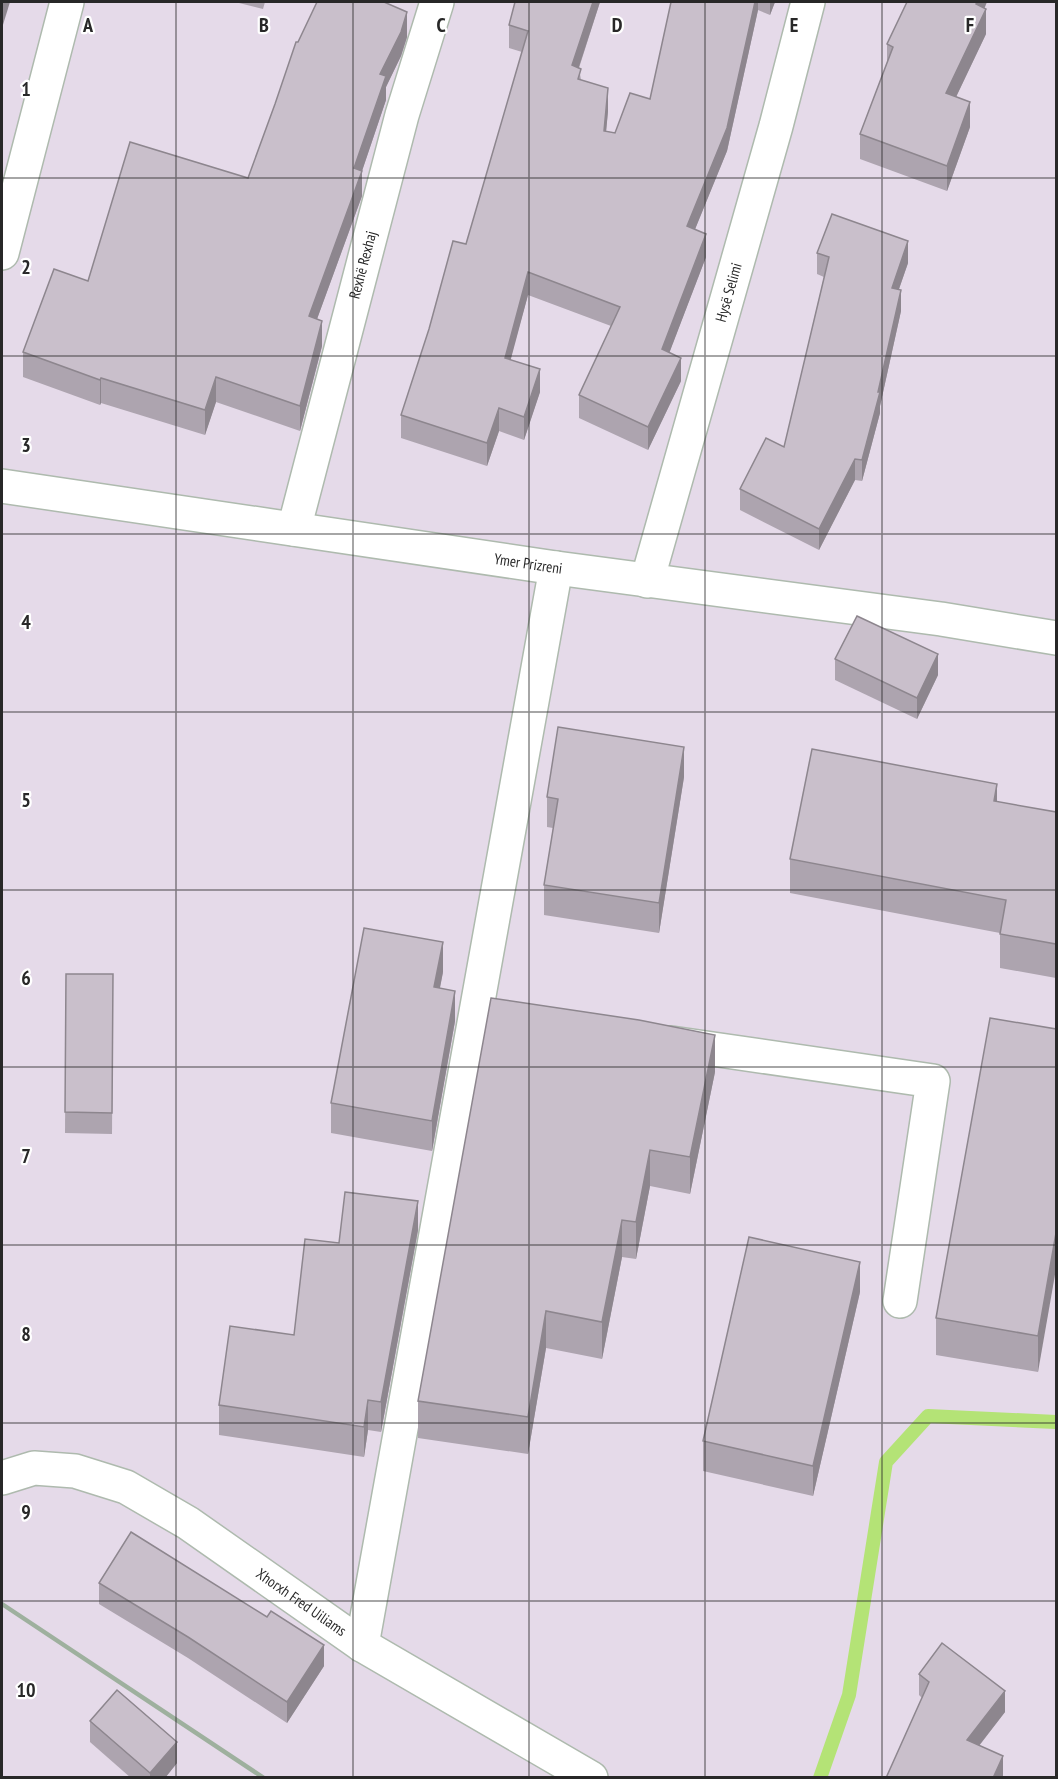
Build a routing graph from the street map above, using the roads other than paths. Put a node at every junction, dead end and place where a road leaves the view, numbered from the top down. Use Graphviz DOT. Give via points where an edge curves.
graph roads {
  1 [pos="67,2"];
  2 [pos="437,2"];
  3 [pos="808,2"];
  4 [pos="2,253"];
  5 [pos="2,486"];
  6 [pos="294,529"];
  7 [pos="556,568"];
  8 [pos="648,581"];
  9 [pos="1056,638"];
  10 [pos="640,1038"];
  11 [pos="900,1301"];
  12 [pos="2,1478"];
  13 [pos="362,1645"];
  14 [pos="591,1778"];
  1 -- 4 [label="street"];
  2 -- 6 [label="street, Rexhë Rexhaj" via="402,115"];
  3 -- 8 [label="street, Hysë Selimi"];
  5 -- 6 [label="street, Ymer Prizreni"];
  6 -- 7 [label="street, Ymer Prizreni"];
  7 -- 8 [label="street, Ymer Prizreni"];
  7 -- 13 [label="street" via="488,1016"];
  8 -- 9 [label="street, Ymer Prizreni"];
  10 -- 11 [label="street" via="933,1081"];
  12 -- 13 [label="street, Xhorxh Fred Uiliams" via="34,1468 75,1471 126,1486 188,1523"];
  13 -- 14 [label="street, Xhorxh Fred Uiliams"];
}
